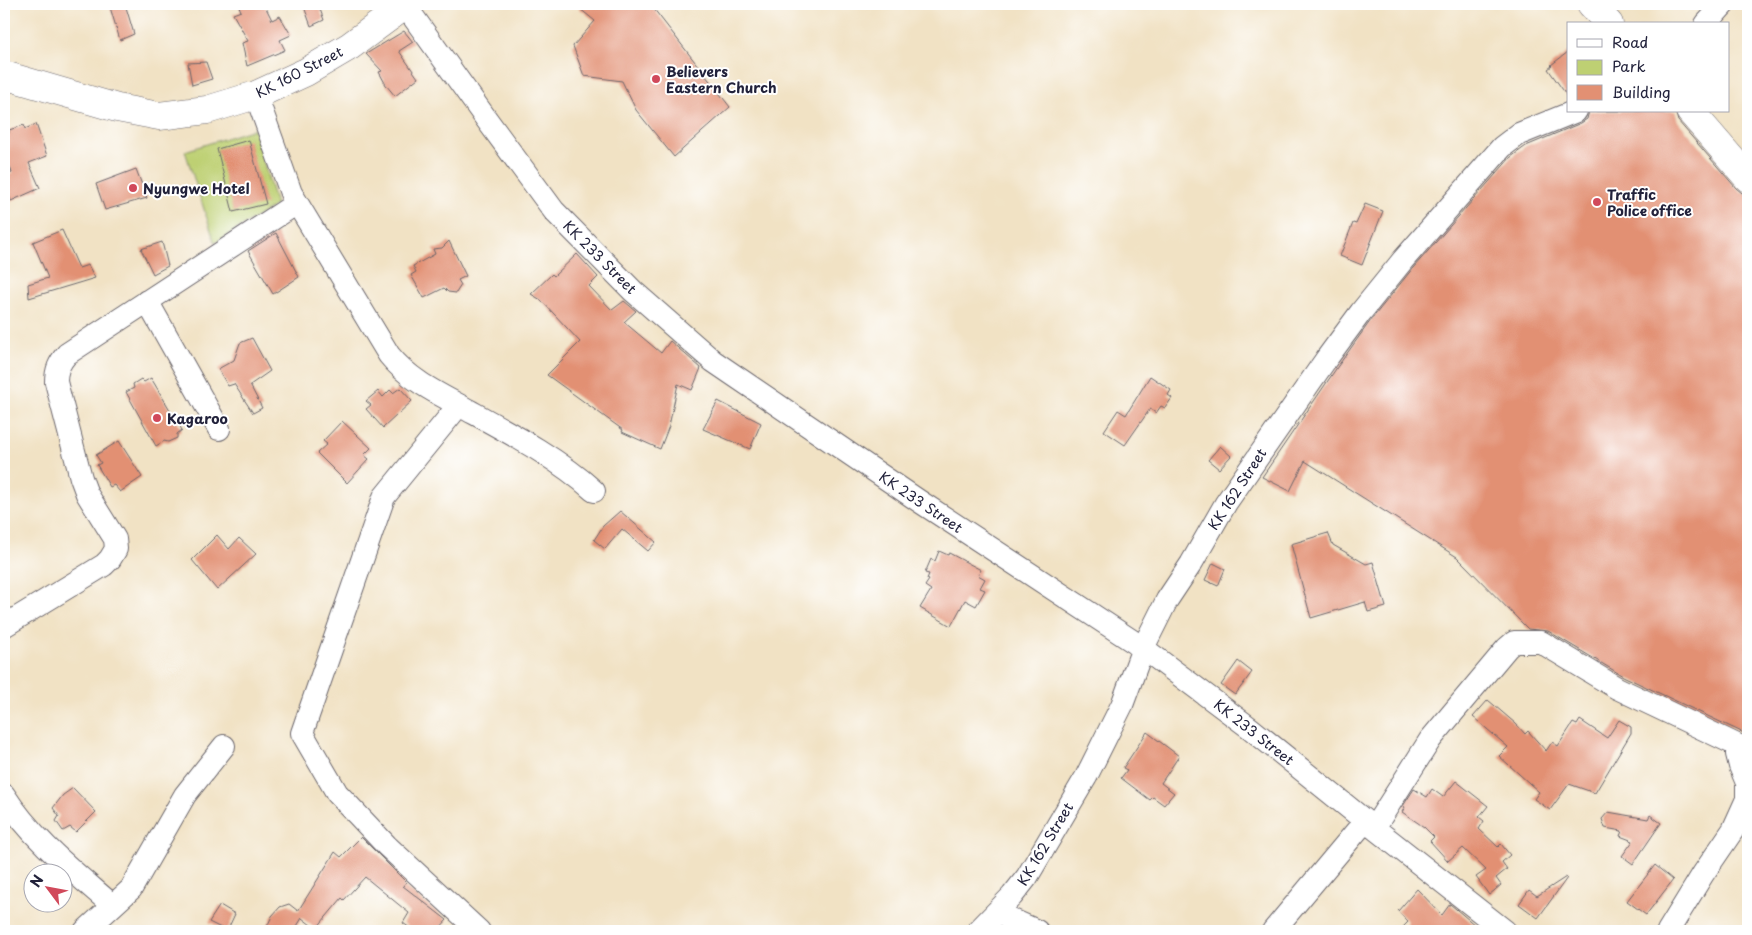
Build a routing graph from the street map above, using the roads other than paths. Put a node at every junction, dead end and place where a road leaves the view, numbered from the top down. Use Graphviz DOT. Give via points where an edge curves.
graph roads {
  1 [pos="406,4"];
  2 [pos="1590,4"];
  3 [pos="1724,4"];
  4 [pos="1607,22"];
  5 [pos="1708,22"];
  6 [pos="4,76"];
  7 [pos="256,95"];
  8 [pos="1574,112"];
  9 [pos="1691,112"];
  10 [pos="1748,178"];
  11 [pos="297,203"];
  12 [pos="147,301"];
  13 [pos="459,406"];
  14 [pos="218,429"];
  15 [pos="594,491"];
  16 [pos="4,626"];
  17 [pos="1143,648"];
  18 [pos="224,746"];
  19 [pos="1743,748"];
  20 [pos="4,795"];
  21 [pos="1370,825"];
  22 [pos="112,905"];
  23 [pos="996,913"];
  24 [pos="92,929"];
  25 [pos="478,931"];
  26 [pos="978,931"];
  27 [pos="1036,931"];
  28 [pos="1273,931"];
  29 [pos="1505,931"];
  30 [pos="1668,931"];
  1 -- 7 [label="main road, KK 160 Street" via="350,46 306,72"];
  1 -- 17 [label="street, KK 233 Street" via="554,211 634,291 714,362"];
  2 -- 4 [label="main road"];
  3 -- 5 [label="street"];
  6 -- 7 [label="main road, KK 160 Street" via="117,108 159,116 207,110"];
  7 -- 11 [label="street"];
  8 -- 17 [label="street, KK 162 Street" via="1519,134 1502,148 1403,260 1327,358 1226,503 1167,600"];
  9 -- 10 [label="main road"];
  11 -- 12 [label="street"];
  11 -- 13 [label="street" via="394,361 423,386"];
  12 -- 14 [label="street"];
  12 -- 16 [label="street" via="67,354 56,372 81,478 87,494 115,539 116,549 104,565"];
  13 -- 15 [label="street" via="501,428 569,471"];
  13 -- 25 [label="street" via="384,497 302,733 337,793 387,846"];
  17 -- 21 [label="street, KK 233 Street" via="1250,728"];
  17 -- 23 [label="street, KK 162 Street" via="1122,705 1086,777 1026,877"];
  18 -- 22 [label="street" via="185,795 131,889"];
  19 -- 21 [label="street" via="1617,688 1541,642 1514,642 1430,740"];
  19 -- 30 [label="street" via="1737,754 1747,783 1747,799 1733,830"];
  20 -- 22 [label="street" via="17,816 40,841"];
  21 -- 28 [label="street"];
  21 -- 29 [label="street, KK 233 Street"];
  22 -- 24 [label="street"];
  23 -- 26 [label="street, KK 162 Street"];
  23 -- 27 [label="street"];
}
